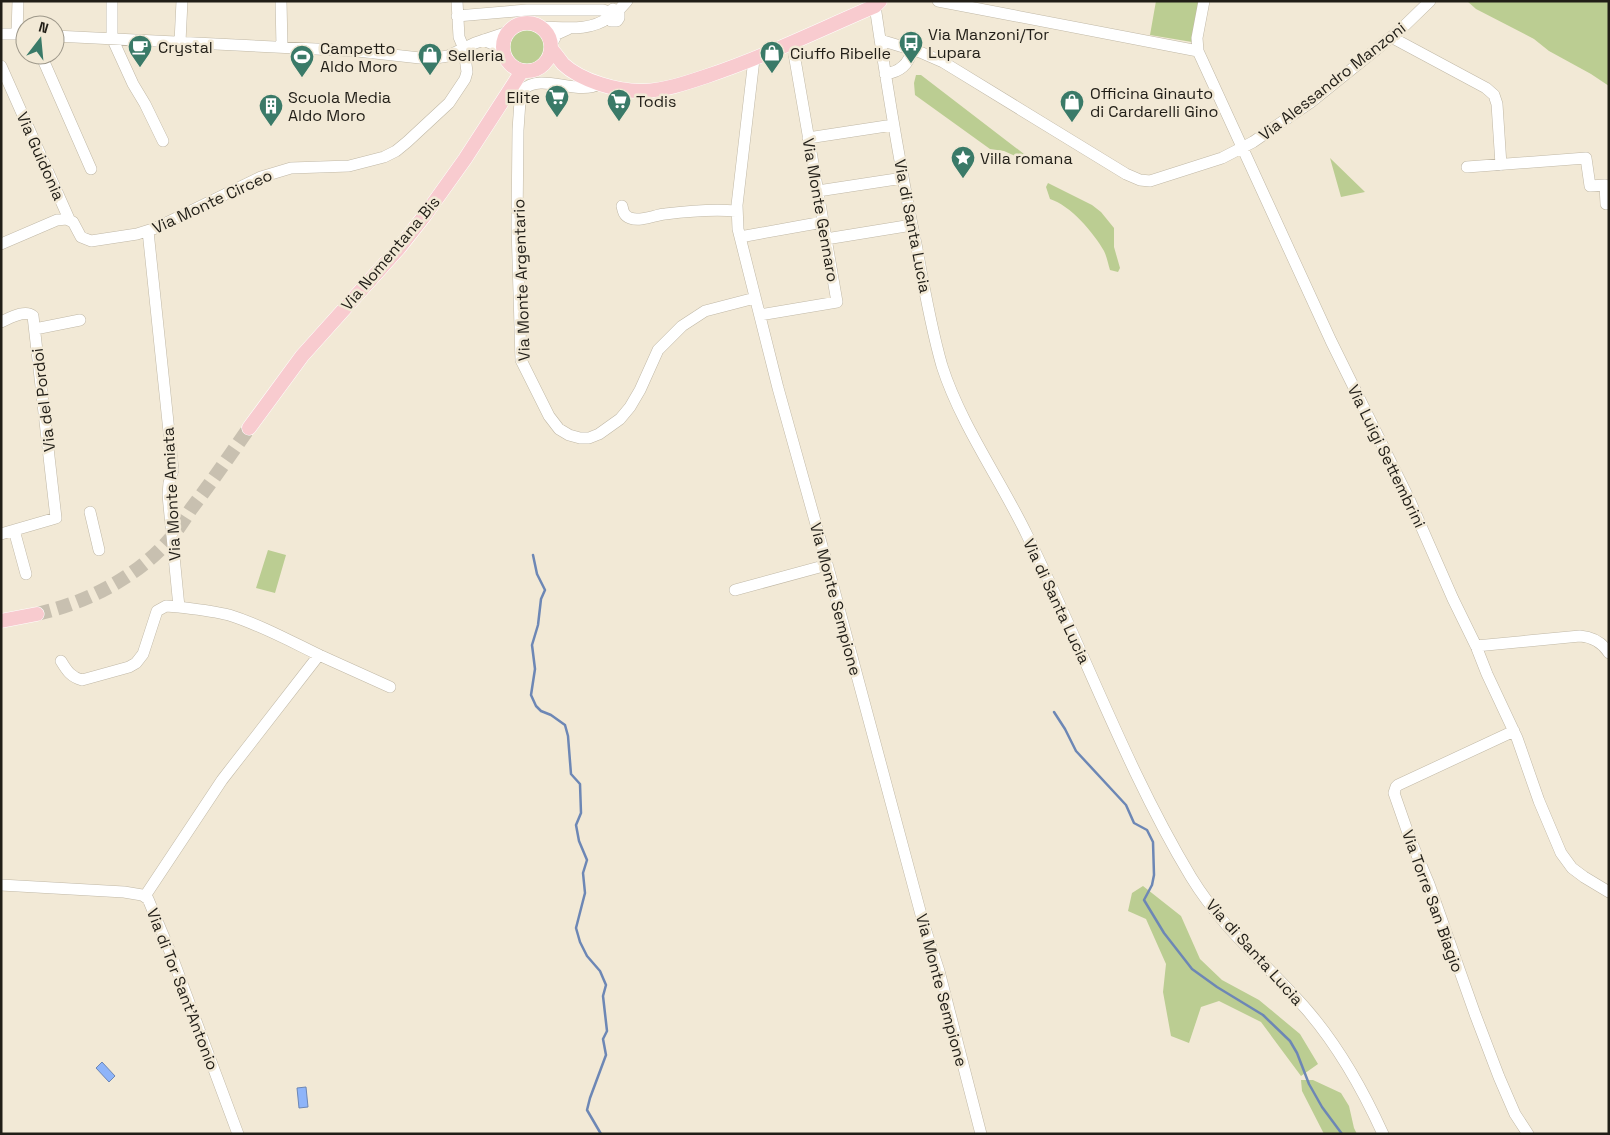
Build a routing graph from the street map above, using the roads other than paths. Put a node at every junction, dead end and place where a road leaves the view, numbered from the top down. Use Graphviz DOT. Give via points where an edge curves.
graph roads {
  1 [pos="18,1"];
  2 [pos="112,1"];
  3 [pos="182,1"];
  4 [pos="281,1"];
  5 [pos="457,1"];
  6 [pos="627,1"];
  7 [pos="938,1"];
  8 [pos="1204,1"];
  9 [pos="1430,1"];
  10 [pos="876,3"];
  11 [pos="612,14"];
  12 [pos="19,15"];
  13 [pos="457,16"];
  14 [pos="540,27"];
  15 [pos="568,29"];
  16 [pos="508,32"];
  17 [pos="1,34"];
  18 [pos="15,34"];
  19 [pos="65,36"];
  20 [pos="1391,37"];
  21 [pos="112,38"];
  22 [pos="483,40"];
  23 [pos="880,40"];
  24 [pos="180,42"];
  25 [pos="792,42"];
  26 [pos="282,47"];
  27 [pos="551,47"];
  28 [pos="464,48"];
  29 [pos="912,50"];
  30 [pos="504,52"];
  31 [pos="1198,52"];
  32 [pos="754,59"];
  33 [pos="45,65"];
  34 [pos="1,66"];
  35 [pos="541,68"];
  36 [pos="522,71"];
  37 [pos="572,71"];
  38 [pos="885,74"];
  39 [pos="600,84"];
  40 [pos="894,125"];
  41 [pos="808,138"];
  42 [pos="164,141"];
  43 [pos="1242,149"];
  44 [pos="1501,165"];
  45 [pos="1467,167"];
  46 [pos="91,169"];
  47 [pos="902,178"];
  48 [pos="818,191"];
  49 [pos="1606,204"];
  50 [pos="622,206"];
  51 [pos="736,211"];
  52 [pos="69,219"];
  53 [pos="823,222"];
  54 [pos="912,225"];
  55 [pos="148,231"];
  56 [pos="740,237"];
  57 [pos="826,239"];
  58 [pos="1,244"];
  59 [pos="755,298"];
  60 [pos="760,315"];
  61 [pos="80,320"];
  62 [pos="1,322"];
  63 [pos="35,329"];
  64 [pos="249,428"];
  65 [pos="90,512"];
  66 [pos="14,530"];
  67 [pos="1,534"];
  68 [pos="99,550"];
  69 [pos="827,566"];
  70 [pos="26,574"];
  71 [pos="735,590"];
  72 [pos="178,607"];
  73 [pos="37,614"];
  74 [pos="1,621"];
  75 [pos="1476,646"];
  76 [pos="1609,653"];
  77 [pos="319,655"];
  78 [pos="61,661"];
  79 [pos="390,687"];
  80 [pos="1514,731"];
  81 [pos="1,885"];
  82 [pos="1609,892"];
  83 [pos="146,896"];
  84 [pos="238,1134"];
  85 [pos="981,1134"];
  86 [pos="1383,1134"];
  87 [pos="1528,1134"];
  1 -- 12 [label="street"];
  2 -- 21 [label="street"];
  3 -- 24 [label="street"];
  4 -- 26 [label="street"];
  5 -- 13 [label="street, Via Monte Circeo"];
  6 -- 11 [label="street"];
  7 -- 31 [label="street"];
  8 -- 31 [label="street, Via Luigi Settembrini" via="1197,38"];
  9 -- 20 [label="street, Via Alessandro Manzoni"];
  10 -- 23 [label="street, Via di Santa Lucia"];
  10 -- 25 [label="main road"];
  11 -- 13 [label="street" via="603,10 532,10"];
  11 -- 15 [label="street" via="596,25"];
  13 -- 28 [label="street, Via Monte Circeo" via="459,39"];
  14 -- 15 [label="street"];
  14 -- 16 [label="main road" via="529,23"];
  14 -- 27 [label="main road" via="550,38"];
  15 -- 27 [label="street" via="557,34"];
  16 -- 22 [label="street"];
  16 -- 30 [label="main road"];
  17 -- 18 [label="street"];
  19 -- 21 [label="street"];
  20 -- 43 [label="street, Via Alessandro Manzoni" via="1311,102"];
  20 -- 44 [label="street" via="1494,95"];
  21 -- 24 [label="street"];
  21 -- 42 [label="street"];
  22 -- 28 [label="street"];
  22 -- 30 [label="street"];
  23 -- 29 [label="street, Via Alessandro Manzoni"];
  23 -- 38 [label="street, Via di Santa Lucia"];
  24 -- 26 [label="street"];
  25 -- 32 [label="main road"];
  25 -- 41 [label="street, Via Monte Gennaro"];
  26 -- 28 [label="street" via="429,58 448,56"];
  27 -- 35 [label="main road" via="550,56"];
  27 -- 37 [label="main road"];
  28 -- 55 [label="street, Via Monte Circeo" via="466,72 463,84 449,103 396,151 348,166 273,172"];
  29 -- 38 [label="street" via="903,67"];
  29 -- 43 [label="street, Via Alessandro Manzoni" via="956,69 1140,180 1166,177"];
  30 -- 36 [label="main road" via="510,64"];
  31 -- 43 [label="street, Via Luigi Settembrini"];
  32 -- 39 [label="main road" via="659,90 624,90"];
  32 -- 51 [label="street, Via Monte Sempione"];
  33 -- 46 [label="street"];
  34 -- 52 [label="street, Via Guidonia"];
  35 -- 36 [label="main road"];
  35 -- 37 [label="main road" via="550,66"];
  36 -- 64 [label="main road, Via Nomentana Bis" via="425,215 302,356"];
  37 -- 39 [label="main road"];
  38 -- 40 [label="street, Via di Santa Lucia"];
  39 -- 59 [label="street, Via Monte Argentario" via="588,88 532,84 523,90 520,101 517,226 521,360 550,418 559,429 574,437 599,434 630,408 658,350 682,326 705,311"];
  40 -- 41 [label="street"];
  40 -- 47 [label="street, Via di Santa Lucia"];
  41 -- 48 [label="street, Via Monte Gennaro"];
  43 -- 75 [label="street, Via Luigi Settembrini"];
  44 -- 45 [label="street"];
  44 -- 49 [label="street" via="1586,158 1590,186 1605,185"];
  47 -- 48 [label="street"];
  47 -- 54 [label="street, Via di Santa Lucia"];
  48 -- 53 [label="street, Via Monte Gennaro"];
  50 -- 51 [label="street" via="625,215 636,219 669,213"];
  51 -- 56 [label="street, Via Monte Sempione"];
  52 -- 55 [label="street, Via Monte Circeo" via="81,237 91,241"];
  52 -- 58 [label="street" via="57,220"];
  53 -- 56 [label="street"];
  53 -- 57 [label="street, Via Monte Gennaro"];
  54 -- 57 [label="street"];
  54 -- 86 [label="street, Via di Santa Lucia" via="933,330 952,392 1027,535 1168,835 1194,881 1223,922 1295,996 1324,1031 1354,1076"];
  55 -- 72 [label="street, Via Monte Amiata" via="173,470 168,492"];
  56 -- 59 [label="street, Via Monte Sempione"];
  57 -- 60 [label="street, Via Monte Gennaro" via="837,302"];
  59 -- 60 [label="street, Via Monte Sempione"];
  60 -- 69 [label="street, Via Monte Sempione"];
  61 -- 63 [label="street"];
  62 -- 63 [label="street, Via del Pordoi" via="28,313 33,316"];
  63 -- 66 [label="street, Via del Pordoi" via="56,518"];
  65 -- 68 [label="street"];
  66 -- 67 [label="street"];
  66 -- 70 [label="street"];
  69 -- 71 [label="street"];
  69 -- 85 [label="street, Via Monte Sempione"];
  72 -- 77 [label="street" via="236,618"];
  72 -- 78 [label="street" via="166,606 157,611 143,654 133,665 82,680 67,672"];
  73 -- 74 [label="main road"];
  75 -- 76 [label="street" via="1583,636 1600,642"];
  75 -- 80 [label="street, Via Luigi Settembrini"];
  77 -- 79 [label="street"];
  77 -- 83 [label="street" via="222,780"];
  80 -- 82 [label="street, Via Luigi Settembrini" via="1564,859 1580,875"];
  80 -- 87 [label="street, Via Torre San Biagio" via="1398,785 1394,793 1499,1077 1515,1114"];
  81 -- 83 [label="street, Via di Tor Sant'Antonio"];
  83 -- 84 [label="street, Via di Tor Sant'Antonio" via="156,914"];
}
